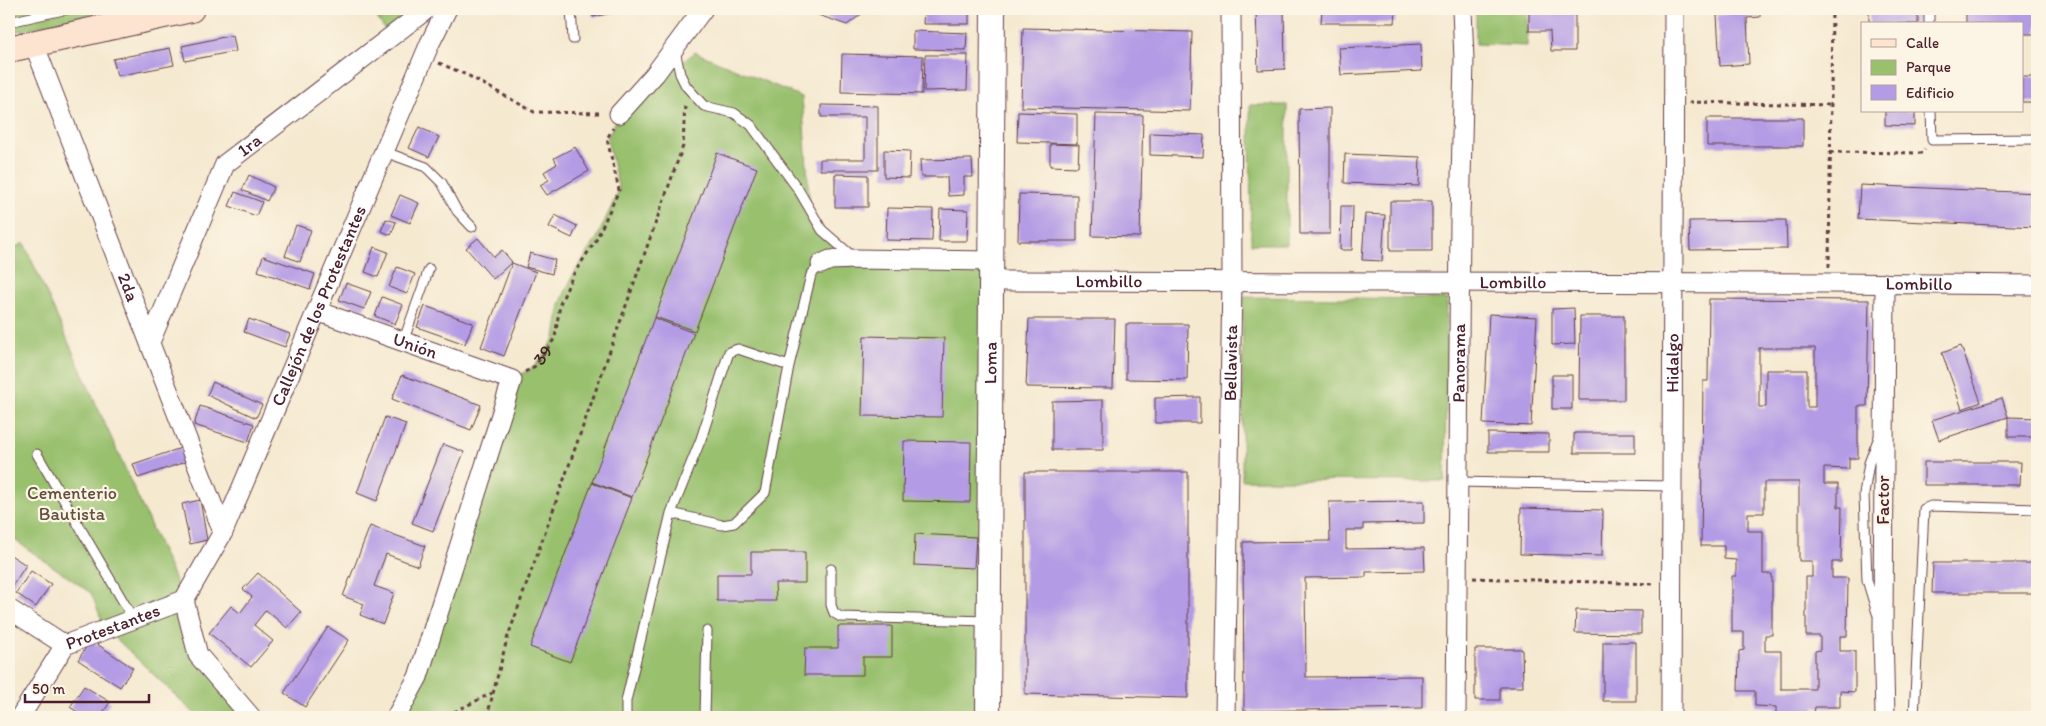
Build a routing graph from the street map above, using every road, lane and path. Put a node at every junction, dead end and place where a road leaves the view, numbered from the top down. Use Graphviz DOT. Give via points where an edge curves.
graph roads {
  1 [pos="68,9"];
  2 [pos="191,9"];
  3 [pos="427,9"];
  4 [pos="447,9"];
  5 [pos="572,9"];
  6 [pos="703,9"];
  7 [pos="992,9"];
  8 [pos="1230,9"];
  9 [pos="1462,9"];
  10 [pos="1674,9"];
  11 [pos="1832,9"];
  12 [pos="1929,9"];
  13 [pos="50,11"];
  14 [pos="9,22"];
  15 [pos="1929,22"];
  16 [pos="573,40"];
  17 [pos="34,44"];
  18 [pos="9,49"];
  19 [pos="674,49"];
  20 [pos="425,56"];
  21 [pos="686,86"];
  22 [pos="1675,101"];
  23 [pos="1831,104"];
  24 [pos="1931,112"];
  25 [pos="619,114"];
  26 [pos="2037,139"];
  27 [pos="1932,140"];
  28 [pos="385,152"];
  29 [pos="1830,152"];
  30 [pos="472,227"];
  31 [pos="855,259"];
  32 [pos="820,264"];
  33 [pos="429,269"];
  34 [pos="991,271"];
  35 [pos="1232,280"];
  36 [pos="1460,282"];
  37 [pos="1672,282"];
  38 [pos="1830,283"];
  39 [pos="1885,283"];
  40 [pos="2037,285"];
  41 [pos="317,311"];
  42 [pos="150,342"];
  43 [pos="403,343"];
  44 [pos="789,366"];
  45 [pos="512,380"];
  46 [pos="37,454"];
  47 [pos="1458,482"];
  48 [pos="1671,486"];
  49 [pos="2037,510"];
  50 [pos="671,513"];
  51 [pos="223,532"];
  52 [pos="832,569"];
  53 [pos="1458,577"];
  54 [pos="1670,584"];
  55 [pos="184,600"];
  56 [pos="9,609"];
  57 [pos="134,620"];
  58 [pos="989,621"];
  59 [pos="707,631"];
  60 [pos="65,645"];
  61 [pos="493,693"];
  62 [pos="20,717"];
  63 [pos="250,717"];
  64 [pos="396,717"];
  65 [pos="439,717"];
  66 [pos="487,717"];
  67 [pos="626,717"];
  68 [pos="705,717"];
  69 [pos="988,717"];
  70 [pos="1225,717"];
  71 [pos="1456,717"];
  72 [pos="1671,717"];
  73 [pos="1886,717"];
  74 [pos="1914,717"];
  1 -- 13 [label="lane"];
  2 -- 17 [label="main road"];
  3 -- 42 [label="street, 1ra" via="225,164"];
  4 -- 20 [label="street, Callejón de los Protestantes"];
  5 -- 16 [label="lane"];
  6 -- 19 [label="street"];
  7 -- 34 [label="street, Loma"];
  8 -- 35 [label="street, Bellavista"];
  9 -- 36 [label="street, Panorama"];
  10 -- 22 [label="street, Hidalgo"];
  11 -- 23 [label="path"];
  12 -- 15 [label="lane"];
  13 -- 14 [label="lane"];
  17 -- 18 [label="main road"];
  17 -- 42 [label="street, 2da"];
  19 -- 21 [label="lane"];
  19 -- 25 [label="street"];
  20 -- 25 [label="path" via="534,112"];
  20 -- 28 [label="street, Callejón de los Protestantes"];
  21 -- 31 [label="lane" via="704,106 734,114 750,125 798,189 822,230"];
  21 -- 61 [label="path" via="683,146 507,639"];
  22 -- 23 [label="path"];
  22 -- 37 [label="street, Hidalgo"];
  23 -- 29 [label="path"];
  24 -- 27 [label="lane"];
  25 -- 45 [label="path, 39" via="607,139 619,190 596,240 573,275 560,304 555,338 535,366"];
  26 -- 27 [label="lane"];
  27 -- 29 [label="path" via="1922,153"];
  28 -- 30 [label="lane" via="426,167 442,183 457,210"];
  28 -- 41 [label="street, Callejón de los Protestantes"];
  29 -- 38 [label="path"];
  31 -- 32 [label="street, Lombillo" via="830,260"];
  31 -- 34 [label="street, Lombillo"];
  32 -- 44 [label="lane" via="811,276"];
  33 -- 43 [label="lane"];
  34 -- 35 [label="street, Lombillo"];
  34 -- 58 [label="street, Loma"];
  35 -- 36 [label="street, Lombillo"];
  35 -- 70 [label="street, Bellavista"];
  36 -- 37 [label="street, Lombillo"];
  36 -- 47 [label="street, Panorama"];
  37 -- 38 [label="street, Lombillo"];
  37 -- 48 [label="street, Hidalgo"];
  38 -- 39 [label="street, Lombillo"];
  39 -- 40 [label="street, Lombillo"];
  39 -- 73 [label="street, Factor" via="1883,630"];
  41 -- 43 [label="street, Unión"];
  41 -- 51 [label="street, Callejón de los Protestantes"];
  42 -- 51 [label="street, 2da"];
  43 -- 45 [label="street, Unión"];
  44 -- 50 [label="lane" via="738,349 729,352 702,438"];
  44 -- 50 [label="lane" via="765,493 734,523 722,525"];
  45 -- 64 [label="street" via="418,677"];
  46 -- 57 [label="lane"];
  47 -- 48 [label="lane"];
  47 -- 53 [label="street, Panorama"];
  48 -- 54 [label="street, Hidalgo"];
  49 -- 74 [label="lane" via="1931,506 1924,509"];
  50 -- 67 [label="lane" via="626,701"];
  51 -- 55 [label="street, Callejón de los Protestantes"];
  52 -- 58 [label="lane" via="831,605 834,613 841,617"];
  53 -- 54 [label="path"];
  53 -- 71 [label="street, Panorama"];
  54 -- 72 [label="street, Hidalgo"];
  55 -- 57 [label="street, Protestantes"];
  55 -- 63 [label="street" via="198,655"];
  56 -- 60 [label="street"];
  57 -- 60 [label="street, Protestantes"];
  58 -- 69 [label="street, Loma"];
  59 -- 68 [label="lane"];
  60 -- 62 [label="street, Protestantes"];
  61 -- 65 [label="path"];
  61 -- 66 [label="path"];
}
